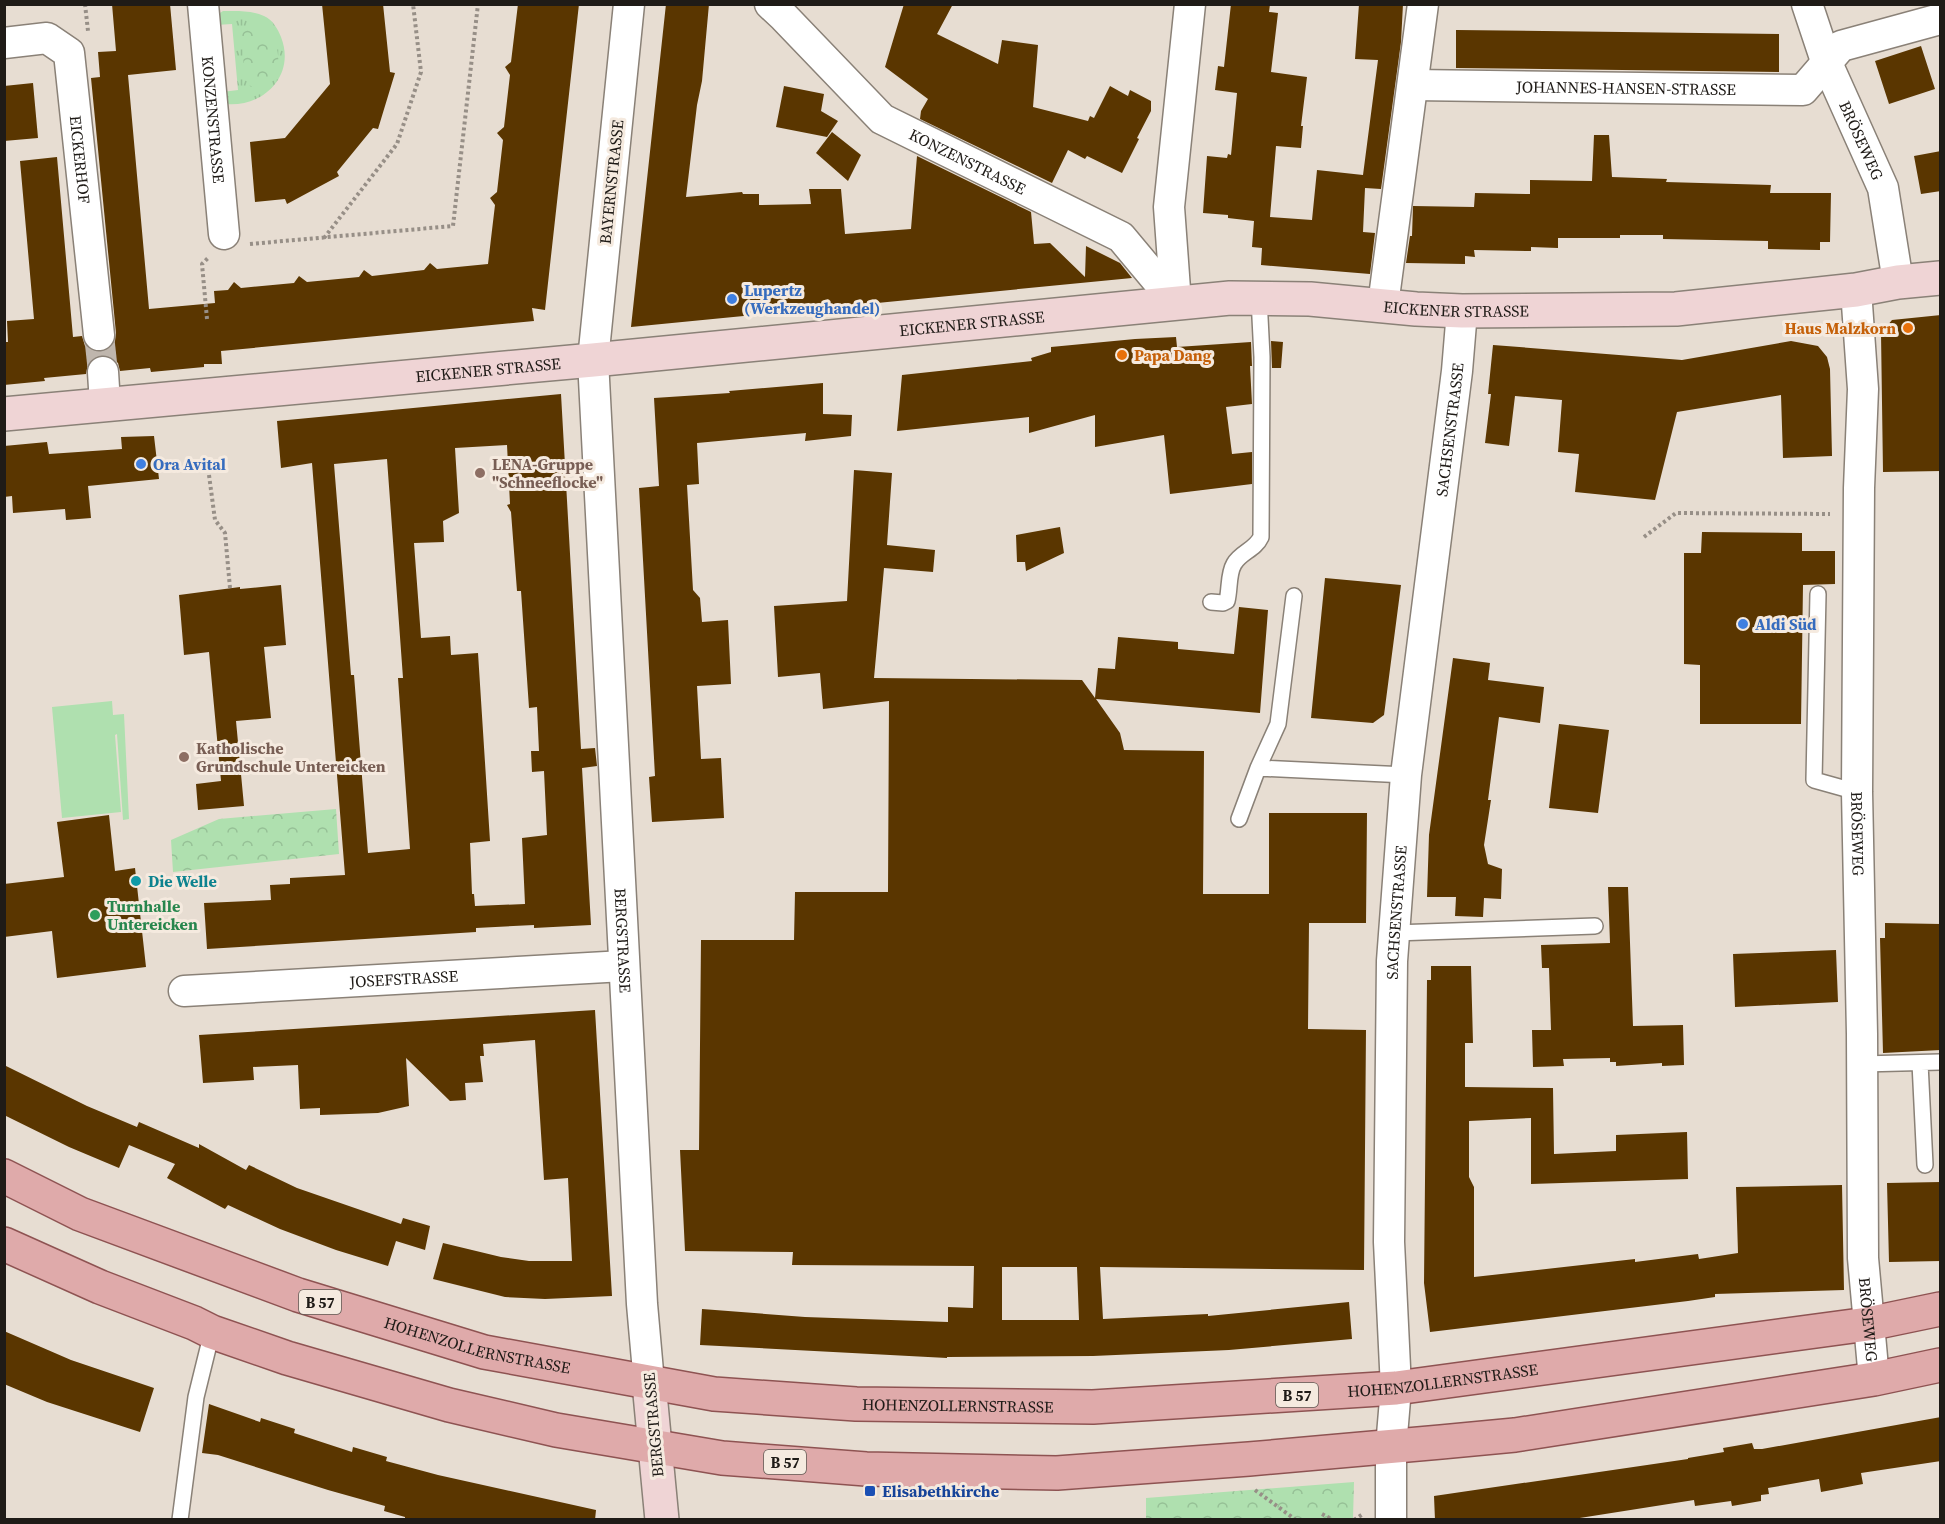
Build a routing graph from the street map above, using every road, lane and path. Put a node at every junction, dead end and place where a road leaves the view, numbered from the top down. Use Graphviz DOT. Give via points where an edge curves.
graph roads {
  1 [pos="85,4"];
  2 [pos="203,4"];
  3 [pos="413,4"];
  4 [pos="478,4"];
  5 [pos="630,4"];
  6 [pos="770,4"];
  7 [pos="1191,4"];
  8 [pos="1423,4"];
  9 [pos="1807,4"];
  10 [pos="1941,18"];
  11 [pos="88,35"];
  12 [pos="4,43"];
  13 [pos="1826,61"];
  14 [pos="1413,86"];
  15 [pos="324,238"];
  16 [pos="222,241"];
  17 [pos="1941,278"];
  18 [pos="1898,282"];
  19 [pos="1856,290"];
  20 [pos="1259,298"];
  21 [pos="1176,303"];
  22 [pos="1383,305"];
  23 [pos="1462,311"];
  24 [pos="207,319"];
  25 [pos="99,335"];
  26 [pos="593,360"];
  27 [pos="4,414"];
  28 [pos="209,475"];
  29 [pos="1859,514"];
  30 [pos="1644,537"];
  31 [pos="230,588"];
  32 [pos="1818,594"];
  33 [pos="1294,596"];
  34 [pos="1211,603"];
  35 [pos="1258,768"];
  36 [pos="1406,775"];
  37 [pos="1857,792"];
  38 [pos="1239,819"];
  39 [pos="1595,926"];
  40 [pos="1394,933"];
  41 [pos="624,966"];
  42 [pos="184,991"];
  43 [pos="1941,1062"];
  44 [pos="1920,1063"];
  45 [pos="1862,1064"];
  46 [pos="1925,1164"];
  47 [pos="4,1176"];
  48 [pos="4,1244"];
  49 [pos="1941,1309"];
  50 [pos="1868,1324"];
  51 [pos="212,1332"];
  52 [pos="1941,1365"];
  53 [pos="1874,1378"];
  54 [pos="649,1383"];
  55 [pos="1395,1388"];
  56 [pos="654,1446"];
  57 [pos="1391,1447"];
  58 [pos="1250,1459"];
  59 [pos="1323,1514"];
  60 [pos="180,1520"];
  61 [pos="662,1520"];
  62 [pos="1296,1520"];
  63 [pos="1334,1520"];
  64 [pos="1391,1520"];
  1 -- 11 [label="path"];
  2 -- 16 [label="street, KONZENSTRASSE"];
  3 -- 15 [label="path" via="421,72 397,144"];
  4 -- 15 [label="path" via="453,226"];
  5 -- 26 [label="street, BAYERNSTRASSE"];
  6 -- 21 [label="street, KONZENSTRASSE" via="882,119 1120,237"];
  7 -- 21 [label="street" via="1169,207"];
  8 -- 14 [label="street"];
  9 -- 13 [label="street, BRÖSEWEG"];
  10 -- 13 [label="street" via="1841,46"];
  12 -- 25 [label="street, EICKERHOF" via="47,38 69,53"];
  13 -- 14 [label="street, JOHANNES-HANSEN-STRASSE" via="1803,90"];
  13 -- 18 [label="street, BRÖSEWEG" via="1883,188"];
  14 -- 22 [label="street"];
  15 -- 16 [label="path"];
  16 -- 24 [label="path" via="202,264"];
  17 -- 18 [label="street, EICKENER STRASSE"];
  18 -- 19 [label="street, EICKENER STRASSE"];
  19 -- 23 [label="street, EICKENER STRASSE" via="1676,309"];
  19 -- 29 [label="street, BRÖSEWEG" via="1863,389"];
  20 -- 21 [label="street, EICKENER STRASSE"];
  20 -- 22 [label="street, EICKENER STRASSE"];
  20 -- 34 [label="lane" via="1261,537 1235,562 1227,601"];
  21 -- 26 [label="street, EICKENER STRASSE"];
  22 -- 23 [label="street, EICKENER STRASSE"];
  23 -- 36 [label="street, SACHSENSTRASSE"];
  26 -- 27 [label="street, EICKENER STRASSE" via="104,388"];
  26 -- 41 [label="street, BERGSTRASSE"];
  28 -- 31 [label="path" via="215,520 225,533"];
  29 -- 30 [label="path" via="1676,513"];
  29 -- 37 [label="street, BRÖSEWEG"];
  32 -- 37 [label="lane" via="1814,780"];
  33 -- 35 [label="lane" via="1278,724"];
  35 -- 36 [label="lane"];
  35 -- 38 [label="lane"];
  36 -- 40 [label="street, SACHSENSTRASSE"];
  37 -- 45 [label="street, BRÖSEWEG"];
  39 -- 40 [label="lane"];
  40 -- 55 [label="street, SACHSENSTRASSE" via="1389,1242"];
  41 -- 42 [label="street, JOSEFSTRASSE"];
  41 -- 54 [label="street, BERGSTRASSE"];
  43 -- 44 [label="lane"];
  44 -- 45 [label="lane"];
  44 -- 46 [label="lane"];
  45 -- 50 [label="street, BRÖSEWEG" via="1863,1258"];
  47 -- 54 [label="main road, HOHENZOLLERNSTRASSE / B 57" via="80,1214 298,1295 484,1352"];
  48 -- 51 [label="main road, B 57"];
  49 -- 50 [label="main road, HOHENZOLLERNSTRASSE / B 57"];
  50 -- 53 [label="street, BRÖSEWEG"];
  50 -- 55 [label="main road, HOHENZOLLERNSTRASSE / B 57"];
  51 -- 56 [label="main road, B 57" via="449,1405 556,1430"];
  51 -- 60 [label="lane" via="196,1397"];
  52 -- 53 [label="main road, B 57"];
  53 -- 57 [label="main road, B 57" via="1515,1434"];
  54 -- 55 [label="main road, HOHENZOLLERNSTRASSE / B 57" via="714,1394 856,1404 1093,1407"];
  54 -- 56 [label="street, BERGSTRASSE"];
  55 -- 57 [label="street, SACHSENSTRASSE"];
  56 -- 58 [label="main road, B 57" via="722,1458 866,1469 1057,1473"];
  56 -- 61 [label="street, BERGSTRASSE"];
  57 -- 58 [label="main road, B 57"];
  57 -- 64 [label="street, SACHSENSTRASSE"];
  58 -- 62 [label="path" via="1252,1487"];
  59 -- 63 [label="path"];
}
